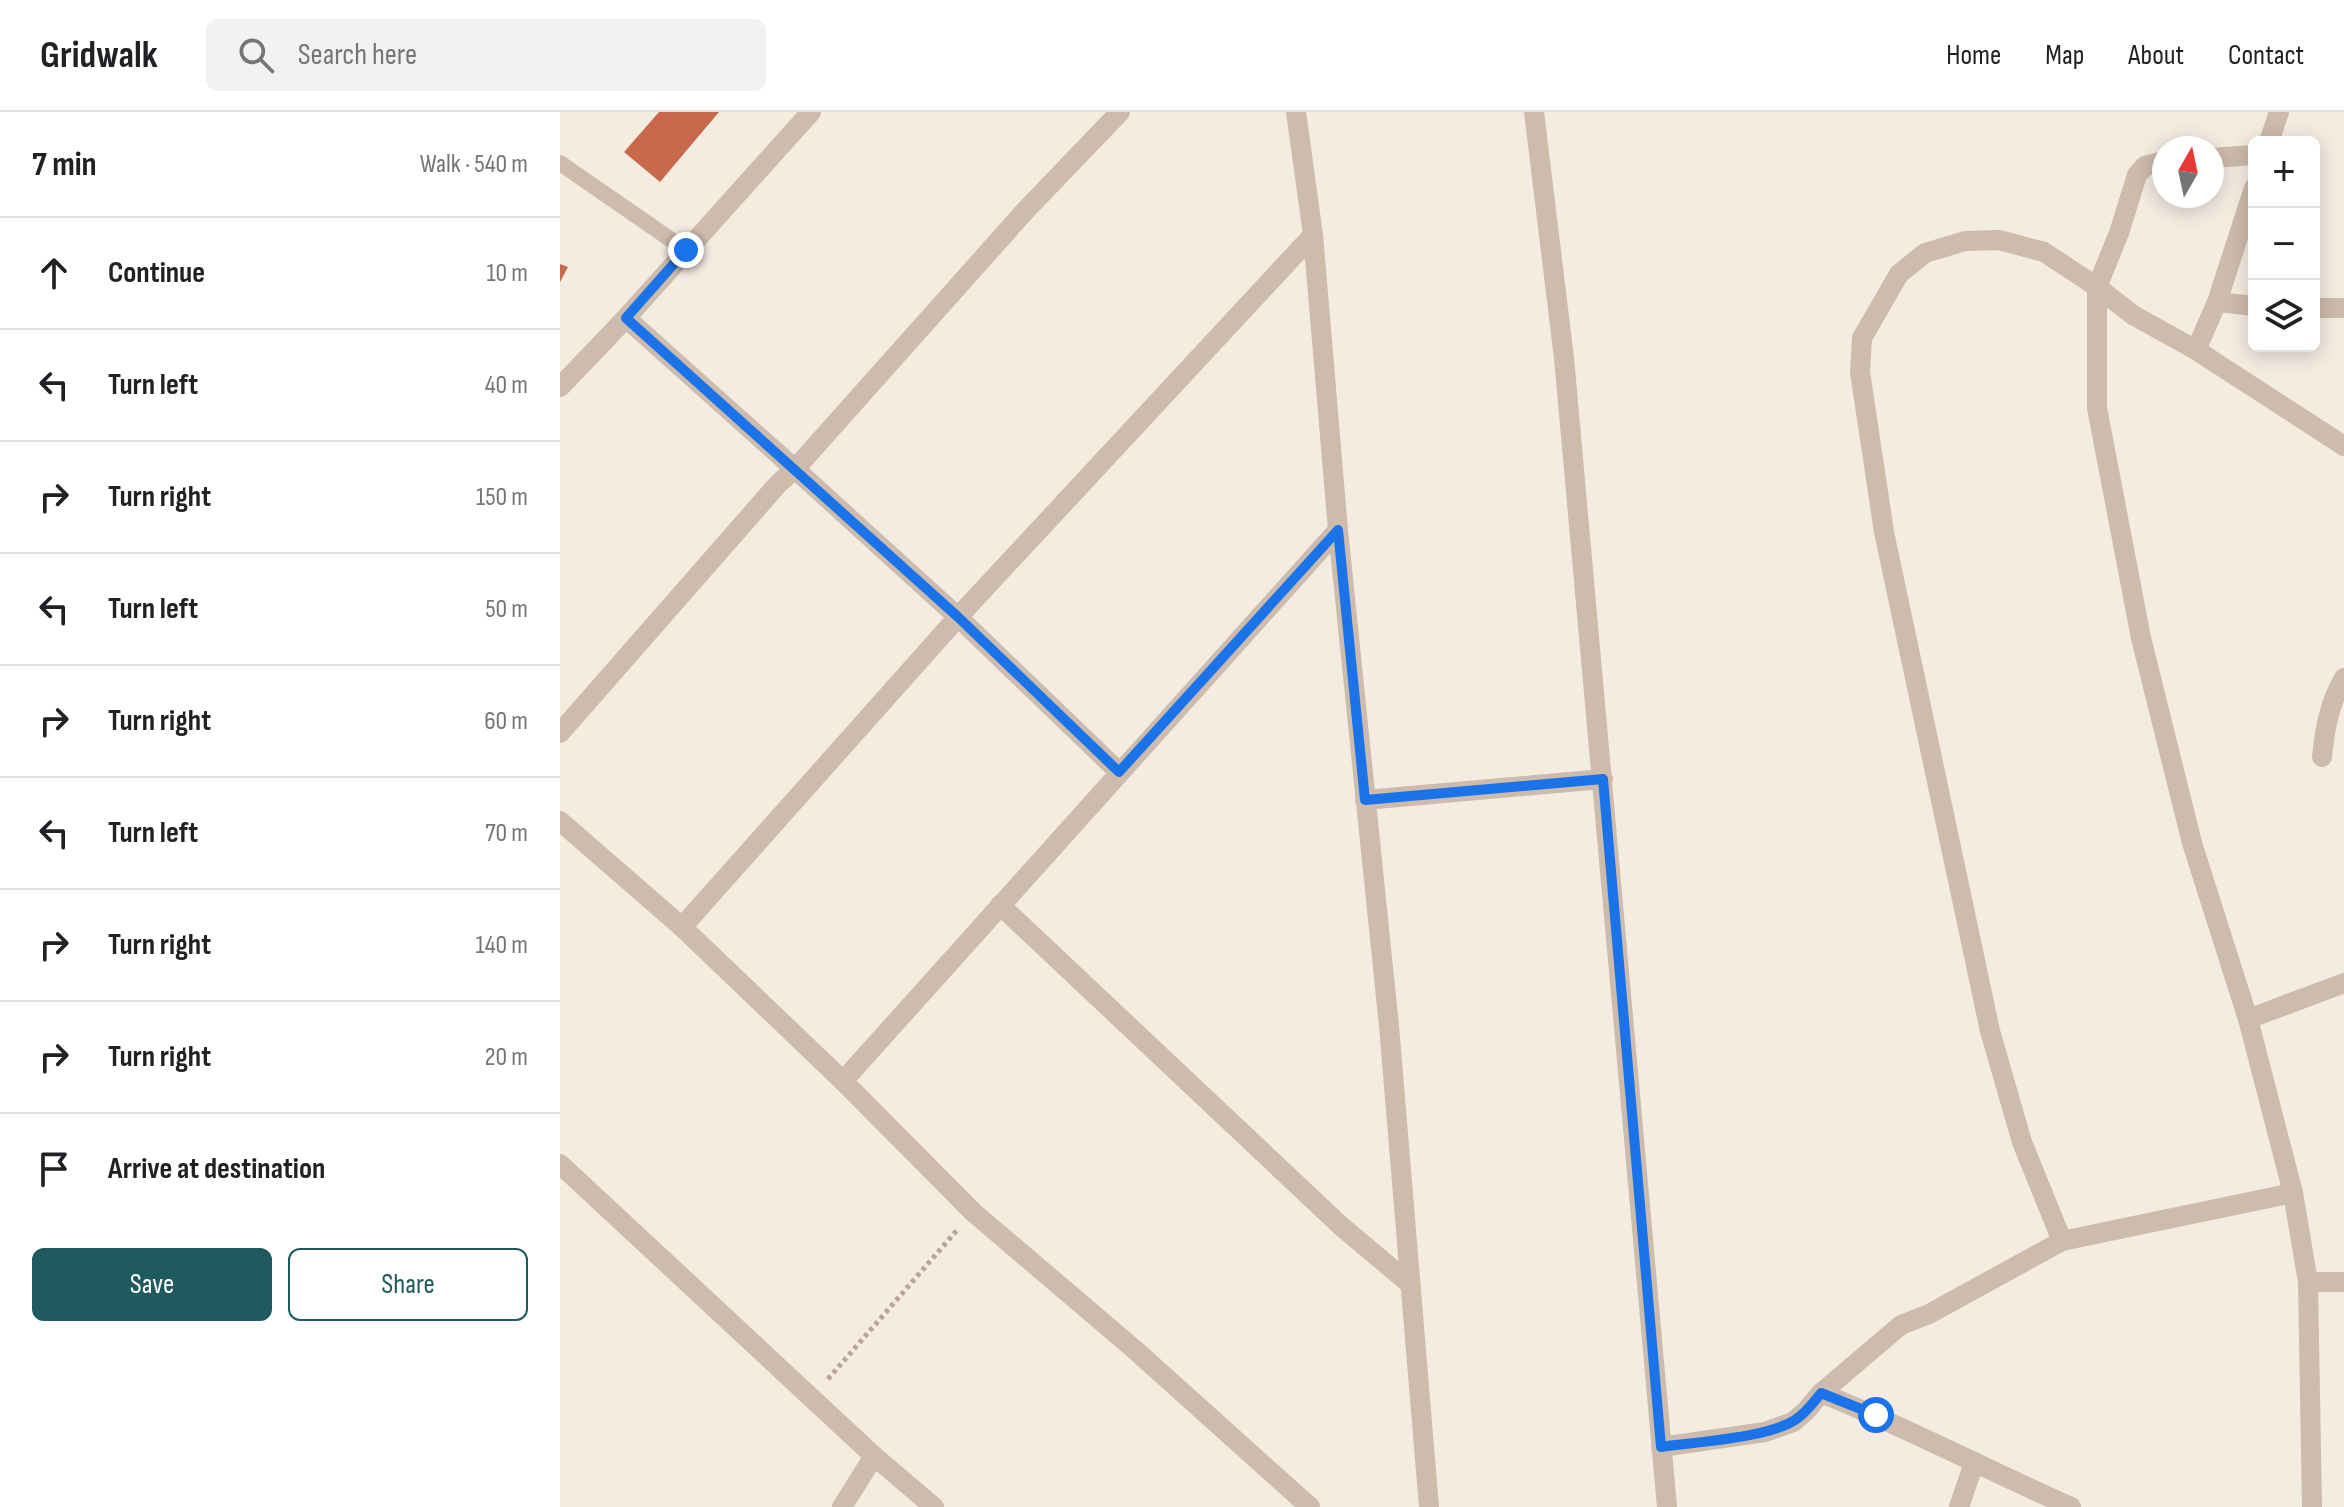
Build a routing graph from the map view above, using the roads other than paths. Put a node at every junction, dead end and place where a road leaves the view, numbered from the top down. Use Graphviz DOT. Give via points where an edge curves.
graph roads {
  1 [pos="811,112"];
  2 [pos="1120,112"];
  3 [pos="1296,112"];
  4 [pos="1534,112"];
  5 [pos="2279,112"];
  6 [pos="2271,136"];
  7 [pos="2248,155"];
  8 [pos="2224,157"];
  9 [pos="560,163"];
  10 [pos="2152,164"];
  11 [pos="2248,206"];
  12 [pos="1313,235"];
  13 [pos="686,250"];
  14 [pos="2097,287"];
  15 [pos="2217,302"];
  16 [pos="2248,305"];
  17 [pos="2320,308"];
  18 [pos="2344,308"];
  19 [pos="626,318"];
  20 [pos="2196,350"];
  21 [pos="560,387"];
  22 [pos="2344,446"];
  23 [pos="795,469"];
  24 [pos="1338,530"];
  25 [pos="958,617"];
  26 [pos="2344,678"];
  27 [pos="560,733"];
  28 [pos="2322,757"];
  29 [pos="1119,772"];
  30 [pos="1603,779"];
  31 [pos="1365,800"];
  32 [pos="560,821"];
  33 [pos="1000,905"];
  34 [pos="682,927"];
  35 [pos="2344,983"];
  36 [pos="2248,1019"];
  37 [pos="843,1081"];
  38 [pos="560,1164"];
  39 [pos="2293,1193"];
  40 [pos="2062,1241"];
  41 [pos="2308,1282"];
  42 [pos="2344,1282"];
  43 [pos="1410,1284"];
  44 [pos="1821,1393"];
  45 [pos="1661,1447"];
  46 [pos="874,1456"];
  47 [pos="1974,1463"];
  48 [pos="842,1507"];
  49 [pos="934,1507"];
  50 [pos="1310,1507"];
  51 [pos="1429,1507"];
  52 [pos="1667,1507"];
  53 [pos="1959,1507"];
  54 [pos="2071,1507"];
  55 [pos="2312,1507"];
  1 -- 13 [label="street"];
  2 -- 23 [label="street"];
  3 -- 12 [label="street"];
  4 -- 30 [label="street" via="1564,358"];
  5 -- 6 [label="street"];
  7 -- 8 [label="street"];
  9 -- 13 [label="lane"];
  10 -- 14 [label="street" via="2137,175"];
  11 -- 15 [label="street"];
  12 -- 24 [label="street"];
  12 -- 25 [label="street"];
  13 -- 19 [label="street"];
  14 -- 20 [label="street" via="2133,315"];
  14 -- 36 [label="street" via="2097,408 2141,638 2192,843"];
  14 -- 40 [label="street" via="2044,252 1999,240 1965,241 1925,253 1899,274 1862,338 1860,372 1887,547 1990,1031 2022,1142"];
  15 -- 16 [label="street"];
  15 -- 20 [label="street"];
  17 -- 18 [label="street"];
  19 -- 21 [label="street"];
  19 -- 23 [label="street"];
  20 -- 22 [label="street"];
  23 -- 25 [label="street"];
  23 -- 27 [label="street"];
  24 -- 29 [label="street"];
  24 -- 31 [label="street"];
  25 -- 29 [label="street"];
  25 -- 34 [label="street"];
  26 -- 28 [label="street" via="2325,724"];
  29 -- 33 [label="street"];
  30 -- 31 [label="street"];
  30 -- 45 [label="street"];
  31 -- 43 [label="street"];
  32 -- 34 [label="street"];
  33 -- 37 [label="street"];
  33 -- 43 [label="street" via="1341,1226"];
  34 -- 37 [label="street"];
  35 -- 36 [label="street"];
  36 -- 39 [label="street"];
  37 -- 50 [label="street" via="973,1212"];
  38 -- 46 [label="street"];
  39 -- 40 [label="street"];
  39 -- 41 [label="street"];
  40 -- 44 [label="street" via="1901,1325"];
  41 -- 42 [label="street"];
  41 -- 55 [label="street"];
  43 -- 51 [label="street"];
  44 -- 45 [label="street" via="1793,1422 1765,1432"];
  44 -- 47 [label="street"];
  45 -- 52 [label="street"];
  46 -- 48 [label="street"];
  46 -- 49 [label="street"];
  47 -- 53 [label="street"];
  47 -- 54 [label="street"];
}
